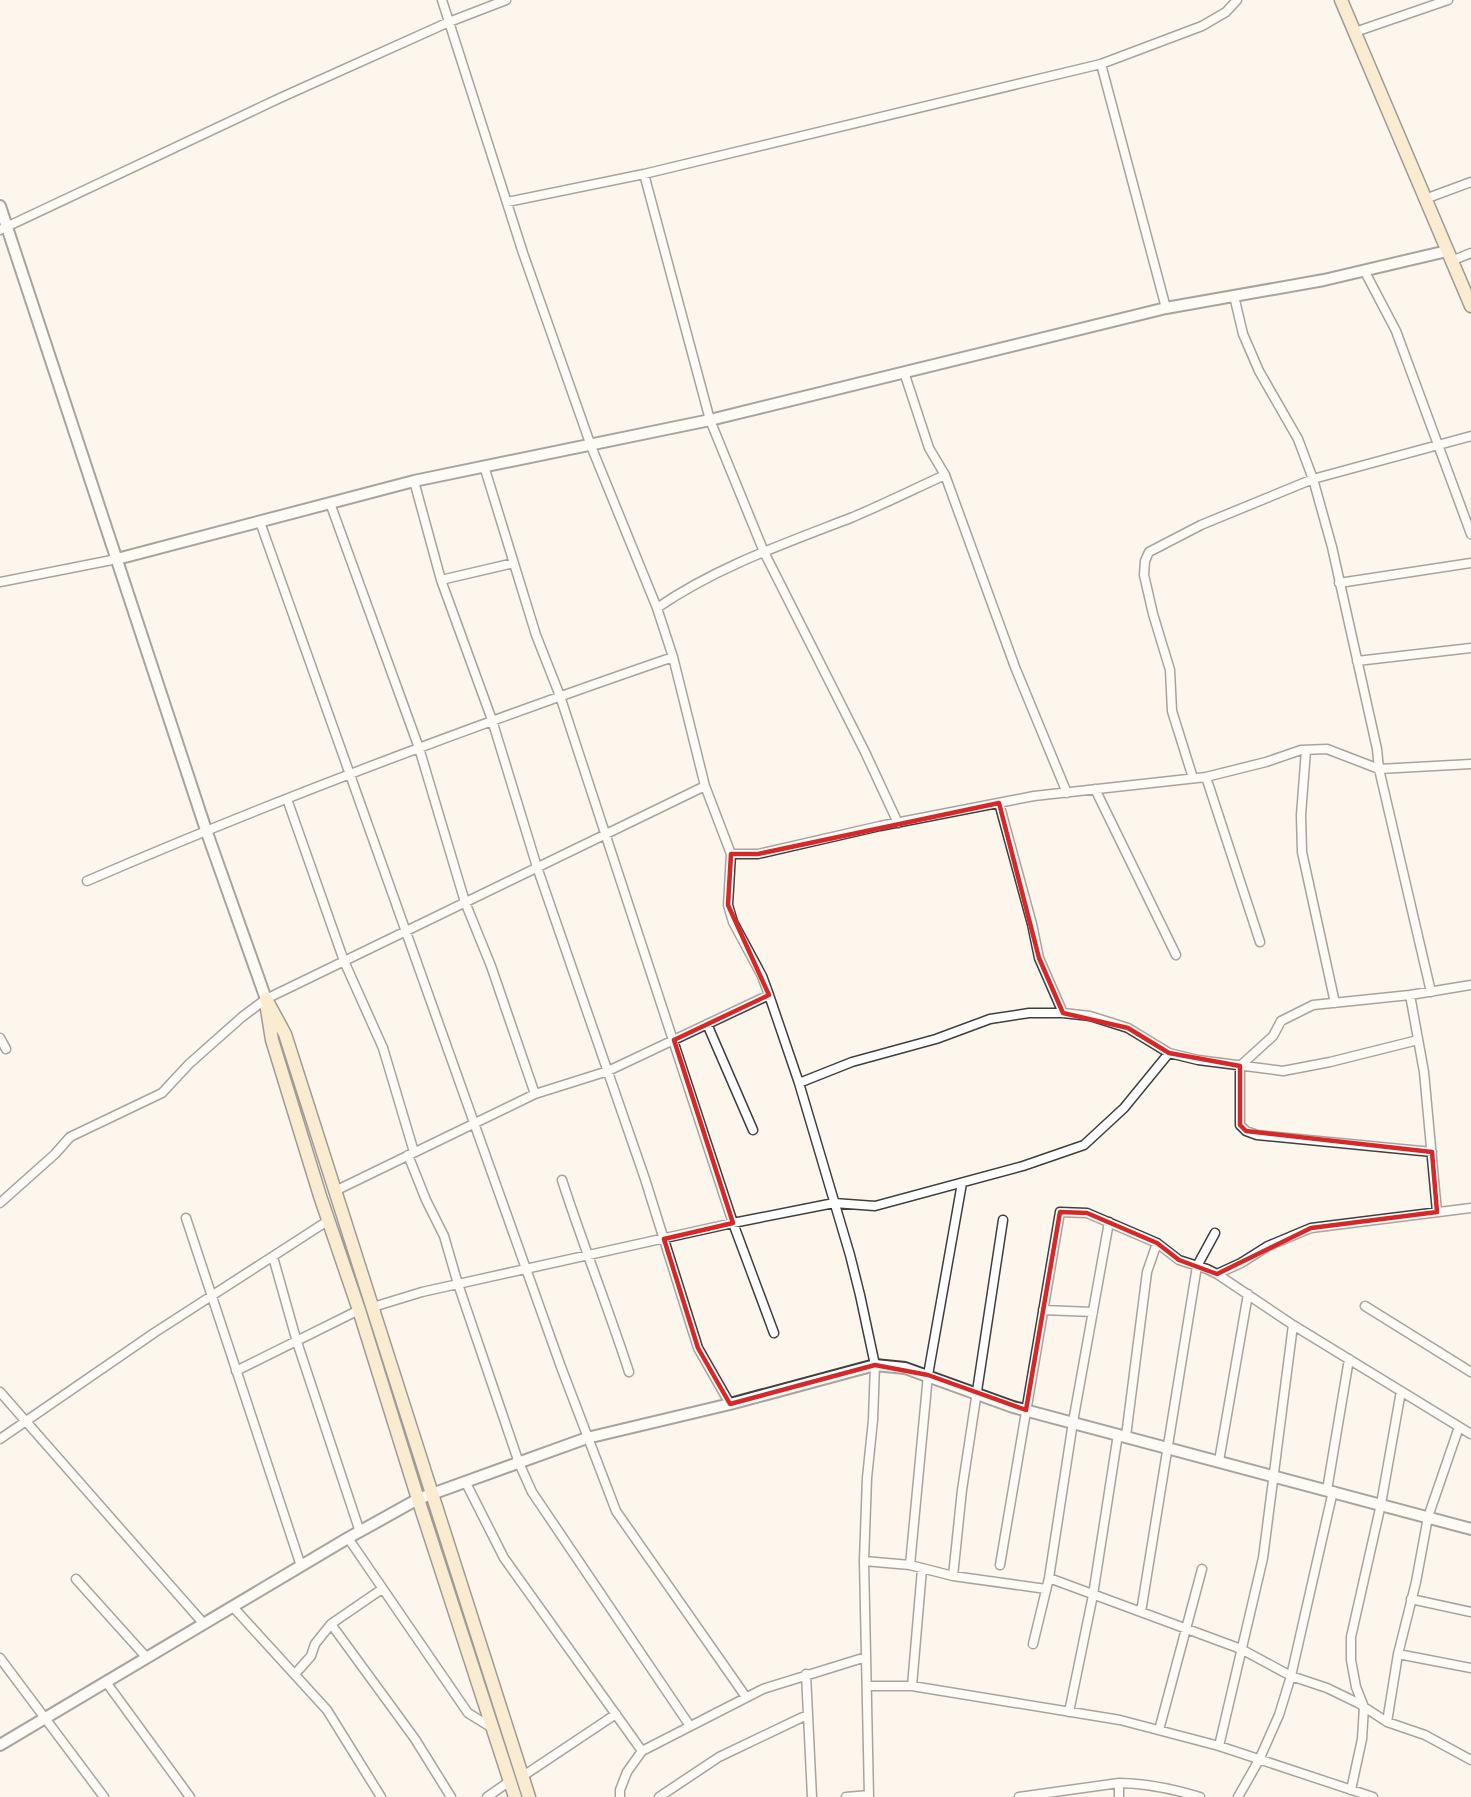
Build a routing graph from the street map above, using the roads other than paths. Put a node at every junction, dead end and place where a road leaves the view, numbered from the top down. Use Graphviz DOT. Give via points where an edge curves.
graph roads {
  1 [pos="442,0"];
  2 [pos="506,0"];
  3 [pos="1237,0"];
  4 [pos="1341,0"];
  5 [pos="1448,0"];
  6 [pos="449,22"];
  7 [pos="1355,32"];
  8 [pos="1101,64"];
  9 [pos="644,174"];
  10 [pos="1471,182"];
  11 [pos="1425,199"];
  12 [pos="507,202"];
  13 [pos="0,206"];
  14 [pos="3,229"];
  15 [pos="1471,253"];
  16 [pos="1449,256"];
  17 [pos="1364,270"];
  18 [pos="1234,296"];
  19 [pos="1471,306"];
  20 [pos="1166,308"];
  21 [pos="904,372"];
  22 [pos="710,420"];
  23 [pos="1471,436"];
  24 [pos="591,446"];
  25 [pos="1437,446"];
  26 [pos="484,466"];
  27 [pos="945,475"];
  28 [pos="1313,479"];
  29 [pos="414,481"];
  30 [pos="330,503"];
  31 [pos="260,522"];
  32 [pos="1471,534"];
  33 [pos="764,552"];
  34 [pos="117,559"];
  35 [pos="514,563"];
  36 [pos="1471,563"];
  37 [pos="441,580"];
  38 [pos="0,582"];
  39 [pos="1340,583"];
  40 [pos="657,609"];
  41 [pos="1471,648"];
  42 [pos="673,657"];
  43 [pos="1357,661"];
  44 [pos="560,696"];
  45 [pos="492,720"];
  46 [pos="419,748"];
  47 [pos="1306,750"];
  48 [pos="1471,764"];
  49 [pos="1379,769"];
  50 [pos="349,775"];
  51 [pos="1206,777"];
  52 [pos="1193,778"];
  53 [pos="705,786"];
  54 [pos="1095,789"];
  55 [pos="1066,793"];
  56 [pos="287,799"];
  57 [pos="999,803"];
  58 [pos="898,823"];
  59 [pos="206,830"];
  60 [pos="604,834"];
  61 [pos="731,854"];
  62 [pos="537,867"];
  63 [pos="87,881"];
  64 [pos="465,902"];
  65 [pos="405,931"];
  66 [pos="1260,942"];
  67 [pos="1176,955"];
  68 [pos="344,961"];
  69 [pos="1471,985"];
  70 [pos="1431,992"];
  71 [pos="769,995"];
  72 [pos="1410,995"];
  73 [pos="266,999"];
  74 [pos="1335,1003"];
  75 [pos="1063,1013"];
  76 [pos="707,1024"];
  77 [pos="0,1038"];
  78 [pos="674,1040"];
  79 [pos="1418,1040"];
  80 [pos="6,1049"];
  81 [pos="1169,1053"];
  82 [pos="1240,1066"];
  83 [pos="608,1071"];
  84 [pos="799,1083"];
  85 [pos="535,1094"];
  86 [pos="473,1123"];
  87 [pos="753,1130"];
  88 [pos="1432,1152"];
  89 [pos="411,1154"];
  90 [pos="562,1180"];
  91 [pos="962,1183"];
  92 [pos="335,1191"];
  93 [pos="0,1203"];
  94 [pos="834,1203"];
  95 [pos="1471,1208"];
  96 [pos="1437,1212"];
  97 [pos="186,1218"];
  98 [pos="328,1220"];
  99 [pos="1003,1220"];
  100 [pos="1109,1222"];
  101 [pos="733,1223"];
  102 [pos="1215,1233"];
  103 [pos="664,1239"];
  104 [pos="1157,1243"];
  105 [pos="586,1256"];
  106 [pos="273,1257"];
  107 [pos="1197,1266"];
  108 [pos="527,1269"];
  109 [pos="1217,1274"];
  110 [pos="458,1284"];
  111 [pos="1248,1294"];
  112 [pos="211,1297"];
  113 [pos="1365,1306"];
  114 [pos="373,1307"];
  115 [pos="359,1310"];
  116 [pos="1043,1310"];
  117 [pos="1093,1312"];
  118 [pos="1293,1324"];
  119 [pos="774,1333"];
  120 [pos="297,1342"];
  121 [pos="1349,1359"];
  122 [pos="874,1365"];
  123 [pos="236,1371"];
  124 [pos="629,1372"];
  125 [pos="1471,1372"];
  126 [pos="928,1375"];
  127 [pos="1401,1391"];
  128 [pos="0,1392"];
  129 [pos="975,1393"];
  130 [pos="730,1404"];
  131 [pos="1026,1410"];
  132 [pos="25,1421"];
  133 [pos="1073,1422"];
  134 [pos="1459,1427"];
  135 [pos="1471,1434"];
  136 [pos="1122,1435"];
  137 [pos="587,1438"];
  138 [pos="0,1439"];
  139 [pos="1167,1447"];
  140 [pos="1220,1461"];
  141 [pos="519,1463"];
  142 [pos="1274,1475"];
  143 [pos="466,1482"];
  144 [pos="1330,1490"];
  145 [pos="431,1493"];
  146 [pos="418,1499"];
  147 [pos="1381,1504"];
  148 [pos="1428,1517"];
  149 [pos="1471,1529"];
  150 [pos="360,1532"];
  151 [pos="348,1538"];
  152 [pos="864,1561"];
  153 [pos="910,1565"];
  154 [pos="1000,1565"];
  155 [pos="302,1566"];
  156 [pos="922,1569"];
  157 [pos="1202,1569"];
  158 [pos="953,1576"];
  159 [pos="1049,1578"];
  160 [pos="75,1580"];
  161 [pos="382,1589"];
  162 [pos="1046,1589"];
  163 [pos="1093,1594"];
  164 [pos="1411,1599"];
  165 [pos="233,1607"];
  166 [pos="1141,1612"];
  167 [pos="1471,1612"];
  168 [pos="204,1624"];
  169 [pos="331,1624"];
  170 [pos="1185,1629"];
  171 [pos="1033,1644"];
  172 [pos="1241,1649"];
  173 [pos="1398,1654"];
  174 [pos="866,1657"];
  175 [pos="0,1658"];
  176 [pos="147,1658"];
  177 [pos="1471,1668"];
  178 [pos="294,1674"];
  179 [pos="806,1674"];
  180 [pos="1291,1676"];
  181 [pos="106,1682"];
  182 [pos="867,1686"];
  183 [pos="912,1686"];
  184 [pos="746,1697"];
  185 [pos="1364,1707"];
  186 [pos="1068,1712"];
  187 [pos="616,1714"];
  188 [pos="807,1715"];
  189 [pos="45,1719"];
  190 [pos="1387,1722"];
  191 [pos="690,1726"];
  192 [pos="494,1729"];
  193 [pos="1159,1730"];
  194 [pos="0,1745"];
  195 [pos="1219,1746"];
  196 [pos="642,1751"];
  197 [pos="1259,1760"];
  198 [pos="1471,1760"];
  199 [pos="523,1776"];
  200 [pos="510,1781"];
  201 [pos="1119,1783"];
  202 [pos="1067,1793"];
  203 [pos="1171,1793"];
  204 [pos="1357,1793"];
  205 [pos="869,1796"];
  206 [pos="104,1797"];
  207 [pos="190,1797"];
  208 [pos="381,1797"];
  209 [pos="451,1797"];
  210 [pos="487,1797"];
  211 [pos="515,1797"];
  212 [pos="529,1797"];
  213 [pos="621,1797"];
  214 [pos="659,1797"];
  215 [pos="812,1797"];
  216 [pos="846,1797"];
  217 [pos="1019,1797"];
  218 [pos="1119,1797"];
  219 [pos="1200,1797"];
  220 [pos="1238,1797"];
  221 [pos="1373,1797"];
  1 -- 6 [label="street"];
  2 -- 6 [label="street"];
  3 -- 8 [label="street" via="1226,12 1202,26"];
  4 -- 7 [label="main road"];
  5 -- 7 [label="street"];
  6 -- 12 [label="street"];
  6 -- 14 [label="street"];
  7 -- 11 [label="main road"];
  8 -- 9 [label="street"];
  8 -- 20 [label="street"];
  9 -- 12 [label="street"];
  9 -- 22 [label="street"];
  10 -- 11 [label="street"];
  11 -- 16 [label="main road"];
  12 -- 24 [label="street"];
  13 -- 14 [label="street"];
  14 -- 34 [label="street"];
  15 -- 16 [label="street"];
  16 -- 17 [label="street"];
  16 -- 19 [label="main road"];
  17 -- 18 [label="street"];
  17 -- 25 [label="street" via="1396,331"];
  18 -- 20 [label="street"];
  18 -- 28 [label="street" via="1243,334 1298,439"];
  20 -- 21 [label="street"];
  21 -- 22 [label="street"];
  21 -- 27 [label="street" via="929,448"];
  22 -- 24 [label="street"];
  22 -- 33 [label="street"];
  23 -- 25 [label="street"];
  24 -- 26 [label="street"];
  24 -- 40 [label="street"];
  25 -- 28 [label="street"];
  25 -- 32 [label="street"];
  26 -- 29 [label="street"];
  26 -- 35 [label="street"];
  27 -- 33 [label="street"];
  27 -- 55 [label="street"];
  28 -- 39 [label="street"];
  28 -- 52 [label="street" via="1177,537 1149,552 1145,561 1150,604 1170,670 1172,711"];
  29 -- 30 [label="street"];
  29 -- 37 [label="street"];
  30 -- 31 [label="street"];
  30 -- 46 [label="street"];
  31 -- 34 [label="street"];
  31 -- 50 [label="street"];
  33 -- 40 [label="street" via="681,592"];
  33 -- 58 [label="street"];
  34 -- 38 [label="street"];
  34 -- 59 [label="street"];
  35 -- 37 [label="street"];
  35 -- 44 [label="street"];
  36 -- 39 [label="street"];
  37 -- 45 [label="street"];
  39 -- 43 [label="street"];
  40 -- 42 [label="street"];
  41 -- 43 [label="street"];
  42 -- 44 [label="street"];
  42 -- 53 [label="street"];
  43 -- 49 [label="street"];
  44 -- 45 [label="street"];
  44 -- 60 [label="street"];
  45 -- 46 [label="street"];
  45 -- 62 [label="street"];
  46 -- 50 [label="street"];
  46 -- 64 [label="street"];
  47 -- 49 [label="street" via="1327,749"];
  47 -- 51 [label="street"];
  47 -- 74 [label="street" via="1302,852"];
  48 -- 49 [label="street"];
  49 -- 70 [label="street"];
  50 -- 56 [label="street"];
  50 -- 65 [label="street"];
  51 -- 52 [label="street"];
  51 -- 66 [label="street"];
  52 -- 54 [label="street"];
  53 -- 60 [label="street"];
  53 -- 61 [label="street"];
  54 -- 55 [label="street"];
  54 -- 67 [label="street"];
  55 -- 57 [label="street"];
  56 -- 59 [label="street"];
  56 -- 68 [label="street"];
  57 -- 58 [label="street"];
  57 -- 75 [label="street" via="1039,958"];
  58 -- 61 [label="street" via="758,854"];
  59 -- 63 [label="street"];
  59 -- 73 [label="street"];
  60 -- 62 [label="street"];
  60 -- 78 [label="street"];
  61 -- 71 [label="street" via="730,914"];
  62 -- 64 [label="street"];
  62 -- 83 [label="street"];
  64 -- 65 [label="street"];
  64 -- 85 [label="street"];
  65 -- 68 [label="street"];
  65 -- 86 [label="street"];
  68 -- 73 [label="street"];
  68 -- 89 [label="street" via="383,1048"];
  69 -- 70 [label="street"];
  70 -- 72 [label="street"];
  71 -- 76 [label="street"];
  71 -- 84 [label="street"];
  72 -- 74 [label="street"];
  72 -- 79 [label="street"];
  73 -- 92 [label="main road" via="285,1034"];
  73 -- 93 [label="street" via="189,1064 162,1094 70,1137"];
  73 -- 98 [label="main road" via="272,1040"];
  74 -- 82 [label="street" via="1313,1005 1281,1021 1273,1036"];
  75 -- 81 [label="street" via="1090,1016 1128,1028"];
  75 -- 84 [label="street" via="990,1019 936,1039 852,1062"];
  76 -- 78 [label="street"];
  76 -- 87 [label="street"];
  77 -- 80 [label="street"];
  78 -- 83 [label="street"];
  78 -- 101 [label="street"];
  79 -- 82 [label="street" via="1283,1071"];
  79 -- 88 [label="street"];
  81 -- 82 [label="street"];
  81 -- 91 [label="street" via="1124,1108 1084,1144"];
  82 -- 88 [label="street" via="1240,1125 1246,1131"];
  83 -- 85 [label="street"];
  83 -- 103 [label="street"];
  84 -- 94 [label="street"];
  85 -- 86 [label="street"];
  86 -- 89 [label="street"];
  86 -- 108 [label="street"];
  88 -- 96 [label="street"];
  89 -- 92 [label="street"];
  89 -- 110 [label="street" via="426,1200 444,1236"];
  90 -- 105 [label="street"];
  91 -- 94 [label="street" via="875,1206"];
  91 -- 126 [label="street"];
  92 -- 114 [label="main road"];
  94 -- 101 [label="street"];
  94 -- 122 [label="street" via="850,1255"];
  95 -- 96 [label="street"];
  96 -- 109 [label="street" via="1311,1228"];
  97 -- 112 [label="street"];
  98 -- 106 [label="street"];
  98 -- 115 [label="main road"];
  99 -- 129 [label="street"];
  100 -- 104 [label="street"];
  100 -- 116 [label="street" via="1088,1213 1060,1212"];
  100 -- 117 [label="street"];
  101 -- 103 [label="street"];
  101 -- 119 [label="street"];
  102 -- 107 [label="street"];
  103 -- 105 [label="street"];
  103 -- 130 [label="street" via="698,1348"];
  104 -- 107 [label="street" via="1179,1260"];
  104 -- 136 [label="street" via="1147,1272"];
  105 -- 108 [label="street"];
  105 -- 124 [label="street" via="603,1293"];
  106 -- 112 [label="street"];
  106 -- 120 [label="street"];
  107 -- 109 [label="street"];
  107 -- 139 [label="street"];
  108 -- 110 [label="street"];
  108 -- 137 [label="street"];
  109 -- 111 [label="street"];
  110 -- 114 [label="street"];
  110 -- 141 [label="street"];
  111 -- 118 [label="street"];
  111 -- 140 [label="street"];
  112 -- 123 [label="street"];
  112 -- 132 [label="street"];
  113 -- 125 [label="street"];
  114 -- 145 [label="main road"];
  115 -- 120 [label="street"];
  115 -- 146 [label="main road"];
  116 -- 117 [label="street"];
  116 -- 131 [label="street"];
  117 -- 133 [label="street"];
  118 -- 121 [label="street"];
  118 -- 142 [label="street"];
  120 -- 123 [label="street"];
  120 -- 150 [label="street"];
  121 -- 127 [label="street"];
  121 -- 144 [label="street"];
  122 -- 126 [label="street"];
  122 -- 130 [label="street"];
  122 -- 152 [label="street"];
  123 -- 155 [label="street"];
  126 -- 129 [label="street"];
  126 -- 153 [label="street"];
  127 -- 134 [label="street"];
  127 -- 147 [label="street"];
  128 -- 132 [label="street"];
  129 -- 131 [label="street"];
  129 -- 158 [label="street"];
  130 -- 137 [label="street"];
  131 -- 133 [label="street"];
  131 -- 154 [label="street"];
  132 -- 138 [label="street"];
  132 -- 168 [label="street"];
  133 -- 136 [label="street"];
  133 -- 159 [label="street"];
  134 -- 135 [label="street"];
  134 -- 148 [label="street"];
  136 -- 139 [label="street"];
  136 -- 163 [label="street"];
  137 -- 141 [label="street"];
  137 -- 184 [label="street" via="616,1510"];
  139 -- 140 [label="street"];
  139 -- 166 [label="street"];
  140 -- 142 [label="street"];
  141 -- 143 [label="street"];
  141 -- 191 [label="street" via="532,1492"];
  142 -- 144 [label="street"];
  142 -- 172 [label="street" via="1263,1558"];
  143 -- 145 [label="street"];
  143 -- 187 [label="street" via="504,1558"];
  144 -- 147 [label="street"];
  144 -- 180 [label="street"];
  145 -- 146 [label="street"];
  145 -- 199 [label="main road"];
  146 -- 150 [label="street"];
  146 -- 192 [label="main road"];
  147 -- 148 [label="street"];
  147 -- 185 [label="street" via="1351,1637 1356,1687"];
  148 -- 149 [label="street"];
  148 -- 164 [label="street"];
  150 -- 151 [label="street"];
  151 -- 155 [label="street"];
  151 -- 161 [label="street"];
  152 -- 153 [label="street"];
  152 -- 174 [label="street"];
  153 -- 156 [label="street"];
  155 -- 165 [label="street"];
  156 -- 158 [label="street"];
  156 -- 183 [label="street"];
  157 -- 170 [label="street"];
  158 -- 162 [label="street"];
  159 -- 162 [label="street"];
  159 -- 163 [label="street"];
  160 -- 176 [label="street"];
  161 -- 169 [label="street"];
  161 -- 192 [label="street" via="468,1713"];
  162 -- 171 [label="street"];
  163 -- 166 [label="street"];
  163 -- 186 [label="street"];
  164 -- 167 [label="street"];
  164 -- 173 [label="street"];
  165 -- 168 [label="street"];
  165 -- 178 [label="street"];
  166 -- 170 [label="street"];
  168 -- 176 [label="street"];
  169 -- 178 [label="street"];
  169 -- 209 [label="street" via="415,1739"];
  170 -- 172 [label="street"];
  170 -- 193 [label="street"];
  172 -- 180 [label="street"];
  172 -- 195 [label="street"];
  173 -- 177 [label="street"];
  173 -- 190 [label="street"];
  174 -- 179 [label="street"];
  174 -- 182 [label="street"];
  175 -- 189 [label="street"];
  176 -- 181 [label="street"];
  178 -- 208 [label="street" via="327,1710"];
  179 -- 184 [label="street"];
  179 -- 188 [label="street"];
  180 -- 185 [label="street"];
  180 -- 197 [label="street"];
  181 -- 189 [label="street"];
  181 -- 207 [label="street"];
  182 -- 183 [label="street"];
  182 -- 205 [label="street"];
  183 -- 186 [label="street"];
  184 -- 191 [label="street"];
  185 -- 190 [label="street"];
  185 -- 204 [label="street"];
  186 -- 193 [label="street"];
  187 -- 196 [label="street"];
  187 -- 199 [label="street"];
  188 -- 214 [label="street" via="720,1757"];
  188 -- 215 [label="street"];
  189 -- 194 [label="street"];
  189 -- 206 [label="street"];
  190 -- 198 [label="street" via="1425,1735"];
  191 -- 196 [label="street"];
  192 -- 200 [label="main road"];
  193 -- 195 [label="street"];
  195 -- 197 [label="street"];
  196 -- 213 [label="street" via="627,1772"];
  197 -- 204 [label="street"];
  197 -- 220 [label="street"];
  199 -- 212 [label="main road"];
  200 -- 210 [label="street"];
  200 -- 211 [label="main road"];
  201 -- 202 [label="street"];
  201 -- 203 [label="street" via="1136,1783"];
  201 -- 218 [label="street"];
  202 -- 217 [label="street"];
  203 -- 219 [label="street"];
  204 -- 221 [label="street"];
  205 -- 216 [label="street"];
}
